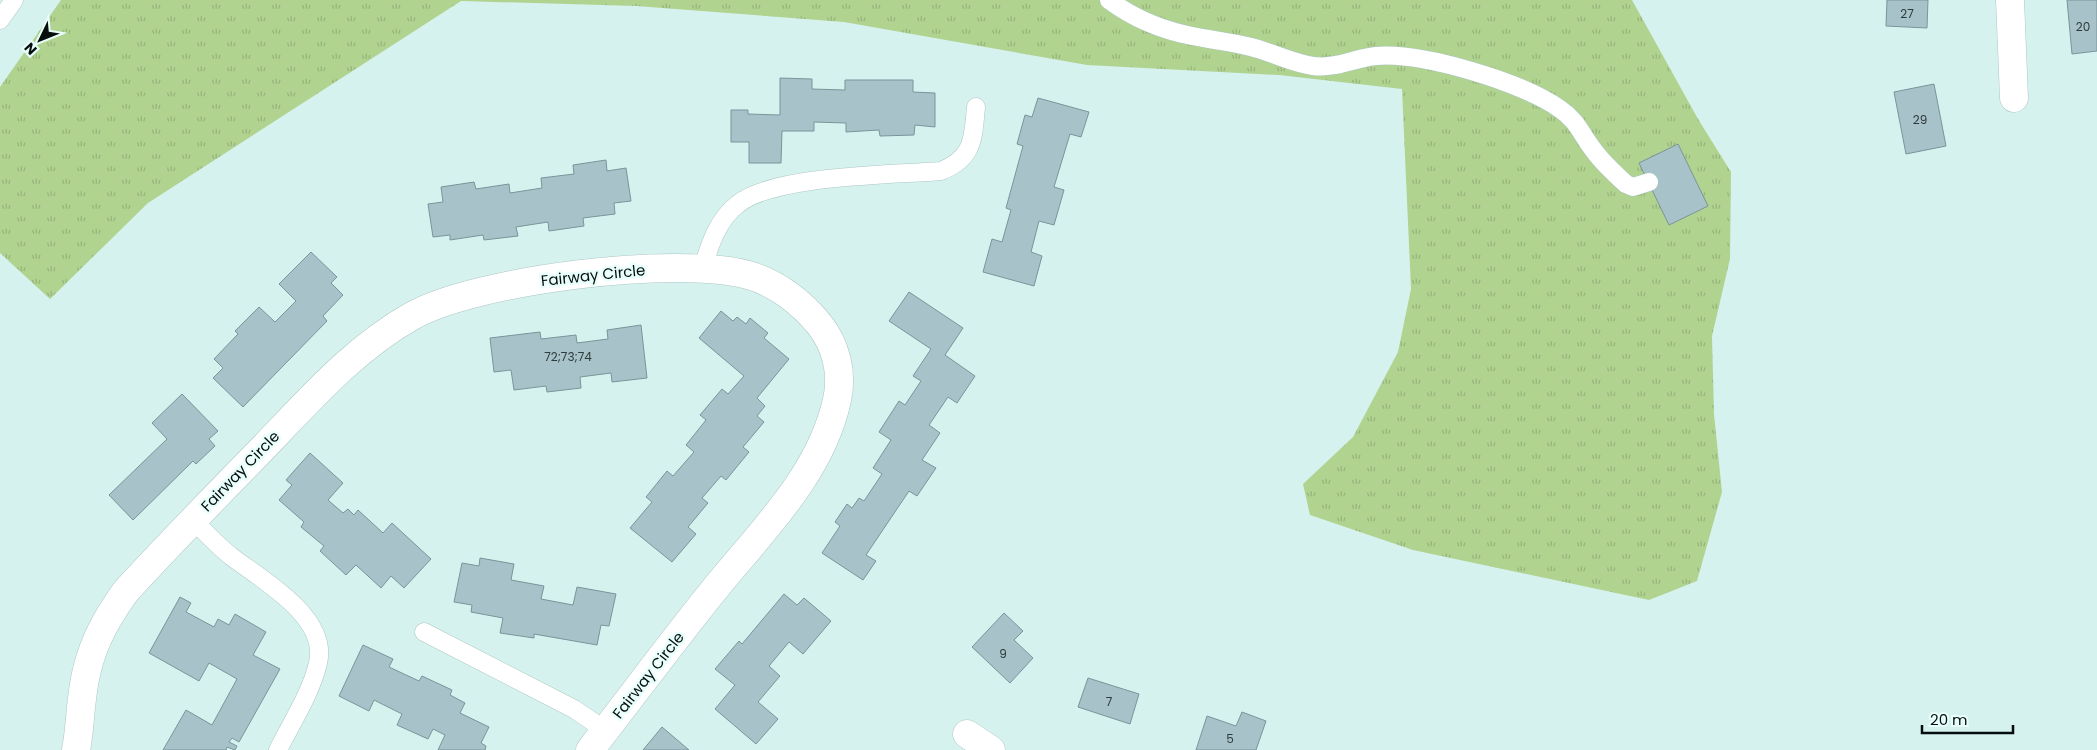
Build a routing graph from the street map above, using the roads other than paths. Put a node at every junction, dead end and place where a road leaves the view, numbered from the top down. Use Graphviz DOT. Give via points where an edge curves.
graph roads {
  1 [pos="14,0"];
  2 [pos="1109,0"];
  3 [pos="2010,0"];
  4 [pos="0,20"];
  5 [pos="2014,98"];
  6 [pos="976,107"];
  7 [pos="1648,182"];
  8 [pos="703,267"];
  9 [pos="194,520"];
  10 [pos="424,632"];
  11 [pos="967,734"];
  12 [pos="598,740"];
  13 [pos="76,750"];
  14 [pos="278,750"];
  15 [pos="991,750"];
  1 -- 4 [label="lane"];
  2 -- 7 [label="lane" via="1126,12 1163,28 1252,47 1312,66 1339,65 1376,56 1413,58 1527,90 1560,109 1580,127 1593,150 1626,184 1633,187"];
  3 -- 5 [label="street"];
  6 -- 8 [label="lane" via="973,141 954,166 941,171 816,180 756,194 737,204 722,221"];
  8 -- 9 [label="street, Fairway Circle" via="614,272 474,291 413,315 385,332 328,380"];
  8 -- 12 [label="street, Fairway Circle" via="752,275 791,297 809,312 825,331 835,351 838,395 823,439 796,488"];
  9 -- 13 [label="street, Fairway Circle" via="126,591 108,616 86,671"];
  9 -- 14 [label="lane" via="231,556 290,601 314,631 319,646 318,662"];
  10 -- 12 [label="lane" via="574,709"];
  11 -- 15 [label="street"];
}
